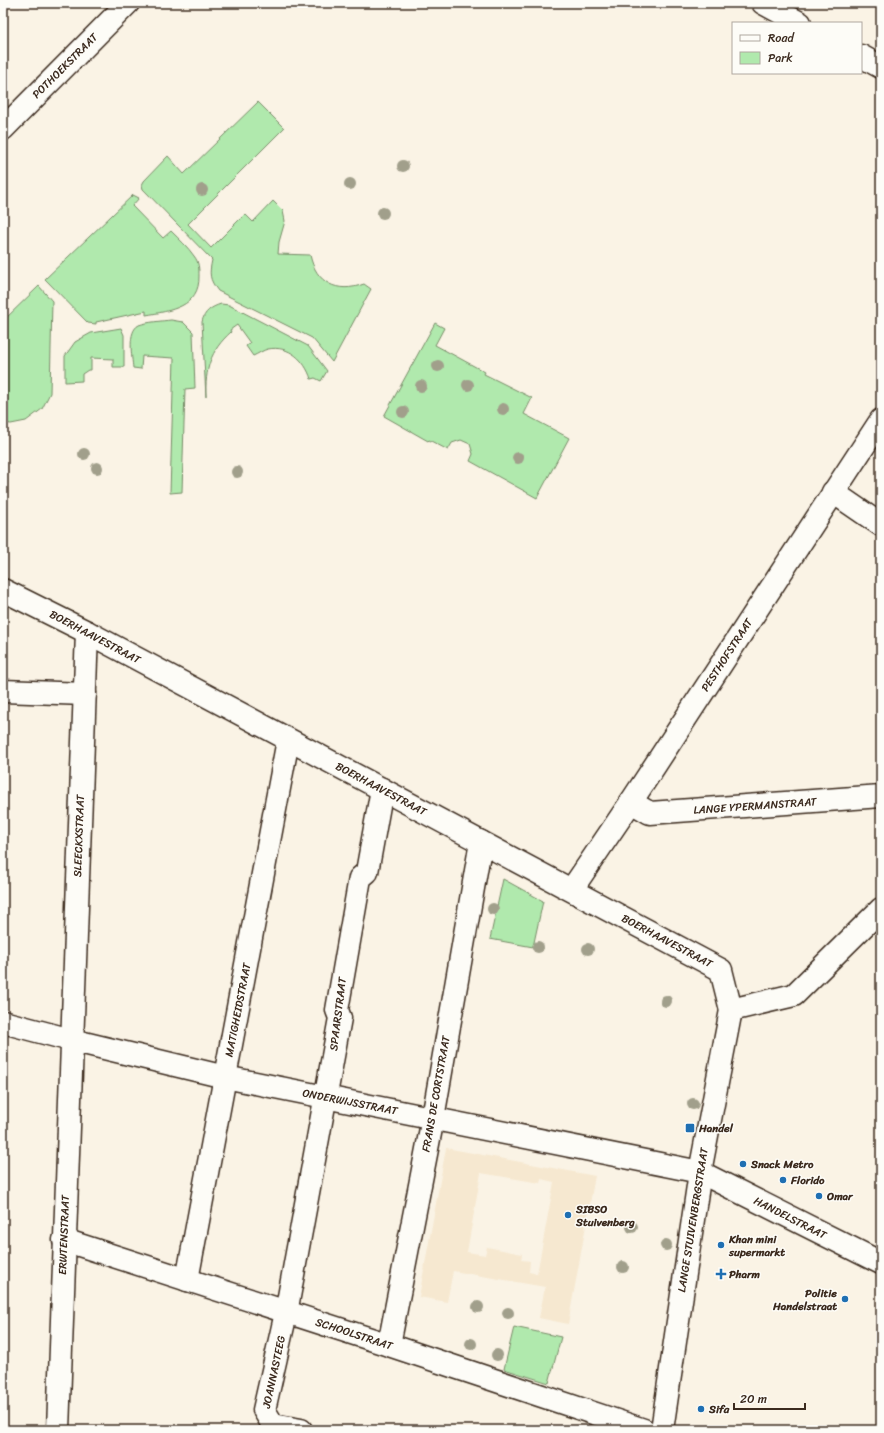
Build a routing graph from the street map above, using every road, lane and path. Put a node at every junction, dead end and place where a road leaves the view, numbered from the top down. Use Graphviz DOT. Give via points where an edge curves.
graph roads {
  1 [pos="128,3"];
  2 [pos="763,3"];
  3 [pos="798,22"];
  4 [pos="862,56"];
  5 [pos="881,66"];
  6 [pos="3,130"];
  7 [pos="881,420"];
  8 [pos="833,492"];
  9 [pos="881,525"];
  10 [pos="3,590"];
  11 [pos="87,632"];
  12 [pos="3,691"];
  13 [pos="85,694"];
  14 [pos="288,740"];
  15 [pos="382,789"];
  16 [pos="881,796"];
  17 [pos="631,802"];
  18 [pos="481,842"];
  19 [pos="572,889"];
  20 [pos="881,909"];
  21 [pos="731,1010"];
  22 [pos="3,1022"];
  23 [pos="71,1040"];
  24 [pos="225,1077"];
  25 [pos="325,1097"];
  26 [pos="433,1118"];
  27 [pos="700,1172"];
  28 [pos="64,1240"];
  29 [pos="876,1254"];
  30 [pos="187,1280"];
  31 [pos="286,1312"];
  32 [pos="389,1345"];
  33 [pos="58,1430"];
  34 [pos="301,1430"];
  35 [pos="644,1430"];
  36 [pos="662,1430"];
  1 -- 6 [label="street, POTHOEKSTRAAT"];
  2 -- 3 [label="street"];
  4 -- 5 [label="street"];
  7 -- 8 [label="street, PESTHOFSTRAAT"];
  8 -- 9 [label="street"];
  8 -- 17 [label="street, PESTHOFSTRAAT"];
  10 -- 11 [label="street, BOERHAAVESTRAAT"];
  11 -- 13 [label="street, SLEECKXSTRAAT"];
  11 -- 14 [label="street, BOERHAAVESTRAAT"];
  12 -- 13 [label="street"];
  13 -- 23 [label="street, SLEECKXSTRAAT"];
  14 -- 15 [label="street, BOERHAAVESTRAAT"];
  14 -- 24 [label="street, MATIGHEIDSTRAAT"];
  15 -- 18 [label="street, BOERHAAVESTRAAT"];
  15 -- 25 [label="street, SPAARSTRAAT" via="367,872 360,878 337,1010 340,1018"];
  16 -- 17 [label="street, LANGE YPERMANSTRAAT" via="650,813"];
  17 -- 19 [label="street, PESTHOFSTRAAT"];
  18 -- 19 [label="street, BOERHAAVESTRAAT"];
  18 -- 26 [label="street, FRANS DE CORTSTRAAT"];
  19 -- 21 [label="street, BOERHAAVESTRAAT" via="721,970"];
  20 -- 21 [label="street" via="794,995"];
  21 -- 27 [label="street, LANGE STUIVENBERGSTRAAT"];
  22 -- 23 [label="street, ONDERWIJSSTRAAT"];
  23 -- 24 [label="street, ONDERWIJSSTRAAT"];
  23 -- 28 [label="street, ERWTENSTRAAT"];
  24 -- 25 [label="street, ONDERWIJSSTRAAT"];
  24 -- 30 [label="street, MATIGHEIDSTRAAT"];
  25 -- 26 [label="street, ONDERWIJSSTRAAT"];
  25 -- 31 [label="street, SPAARSTRAAT"];
  26 -- 27 [label="street, ONDERWIJSSTRAAT"];
  26 -- 32 [label="street, FRANS DE CORTSTRAAT"];
  27 -- 29 [label="street, HANDELSTRAAT"];
  27 -- 36 [label="street, LANGE STUIVENBERGSTRAAT"];
  28 -- 30 [label="street, SCHOOLSTRAAT"];
  28 -- 33 [label="street, ERWTENSTRAAT"];
  30 -- 31 [label="street, SCHOOLSTRAAT"];
  31 -- 32 [label="street, SCHOOLSTRAAT"];
  31 -- 34 [label="street, JOANNASTEEG" via="264,1410 273,1425"];
  32 -- 35 [label="street, SCHOOLSTRAAT"];
}
